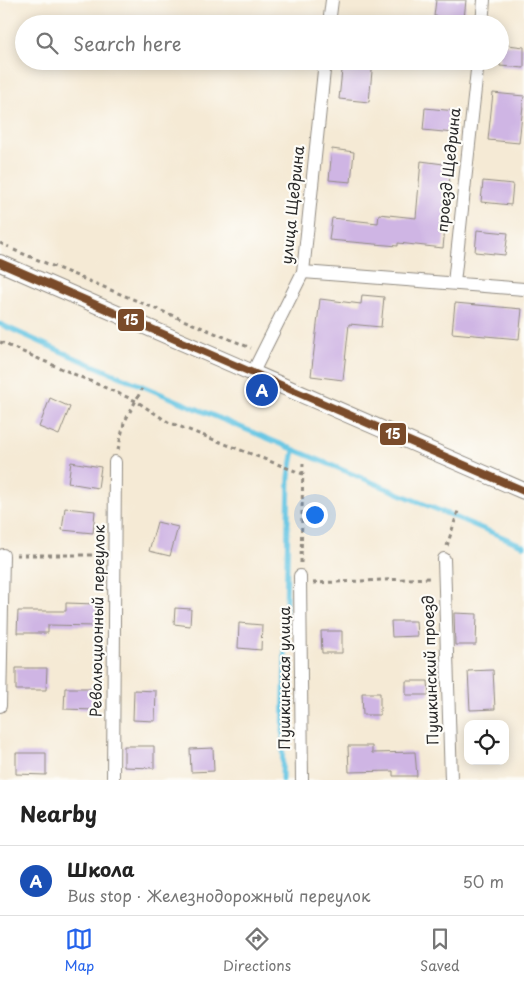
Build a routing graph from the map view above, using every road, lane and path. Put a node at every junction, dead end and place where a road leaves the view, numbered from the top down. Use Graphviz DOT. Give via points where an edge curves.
graph roads {
  1 [pos="332,0"];
  2 [pos="484,0"];
  3 [pos="330,15"];
  4 [pos="483,15"];
  5 [pos="324,70"];
  6 [pos="477,70"];
  7 [pos="0,244"];
  8 [pos="0,263"];
  9 [pos="303,272"];
  10 [pos="454,283"];
  11 [pos="524,289"];
  12 [pos="0,342"];
  13 [pos="262,353"];
  14 [pos="253,372"];
  15 [pos="142,389"];
  16 [pos="136,401"];
  17 [pos="115,462"];
  18 [pos="303,462"];
  19 [pos="303,474"];
  20 [pos="524,491"];
  21 [pos="458,511"];
  22 [pos="3,555"];
  23 [pos="115,555"];
  24 [pos="444,559"];
  25 [pos="444,578"];
  26 [pos="300,580"];
  27 [pos="0,665"];
  28 [pos="0,706"];
  29 [pos="113,780"];
  30 [pos="302,780"];
  31 [pos="451,780"];
  1 -- 3 [label="street"];
  2 -- 4 [label="street"];
  5 -- 9 [label="street, улица Щедрина"];
  6 -- 10 [label="street, проезд Щедрина"];
  7 -- 13 [label="path"];
  8 -- 14 [label="street"];
  9 -- 10 [label="street"];
  9 -- 13 [label="street, улица Щедрина"];
  10 -- 11 [label="street"];
  12 -- 16 [label="path"];
  13 -- 14 [label="street, улица Щедрина"];
  14 -- 20 [label="street"];
  15 -- 16 [label="path"];
  16 -- 17 [label="path" via="124,423"];
  16 -- 19 [label="path" via="168,422"];
  17 -- 23 [label="street, Революционный переулок"];
  18 -- 19 [label="path"];
  19 -- 26 [label="path"];
  21 -- 24 [label="path"];
  22 -- 23 [label="path"];
  22 -- 27 [label="street"];
  23 -- 29 [label="street, Революционный переулок"];
  24 -- 25 [label="street, Пушкинский проезд"];
  25 -- 26 [label="path"];
  25 -- 31 [label="street, Пушкинский проезд"];
  26 -- 30 [label="street, Пушкинская улица"];
  27 -- 28 [label="street"];
}
